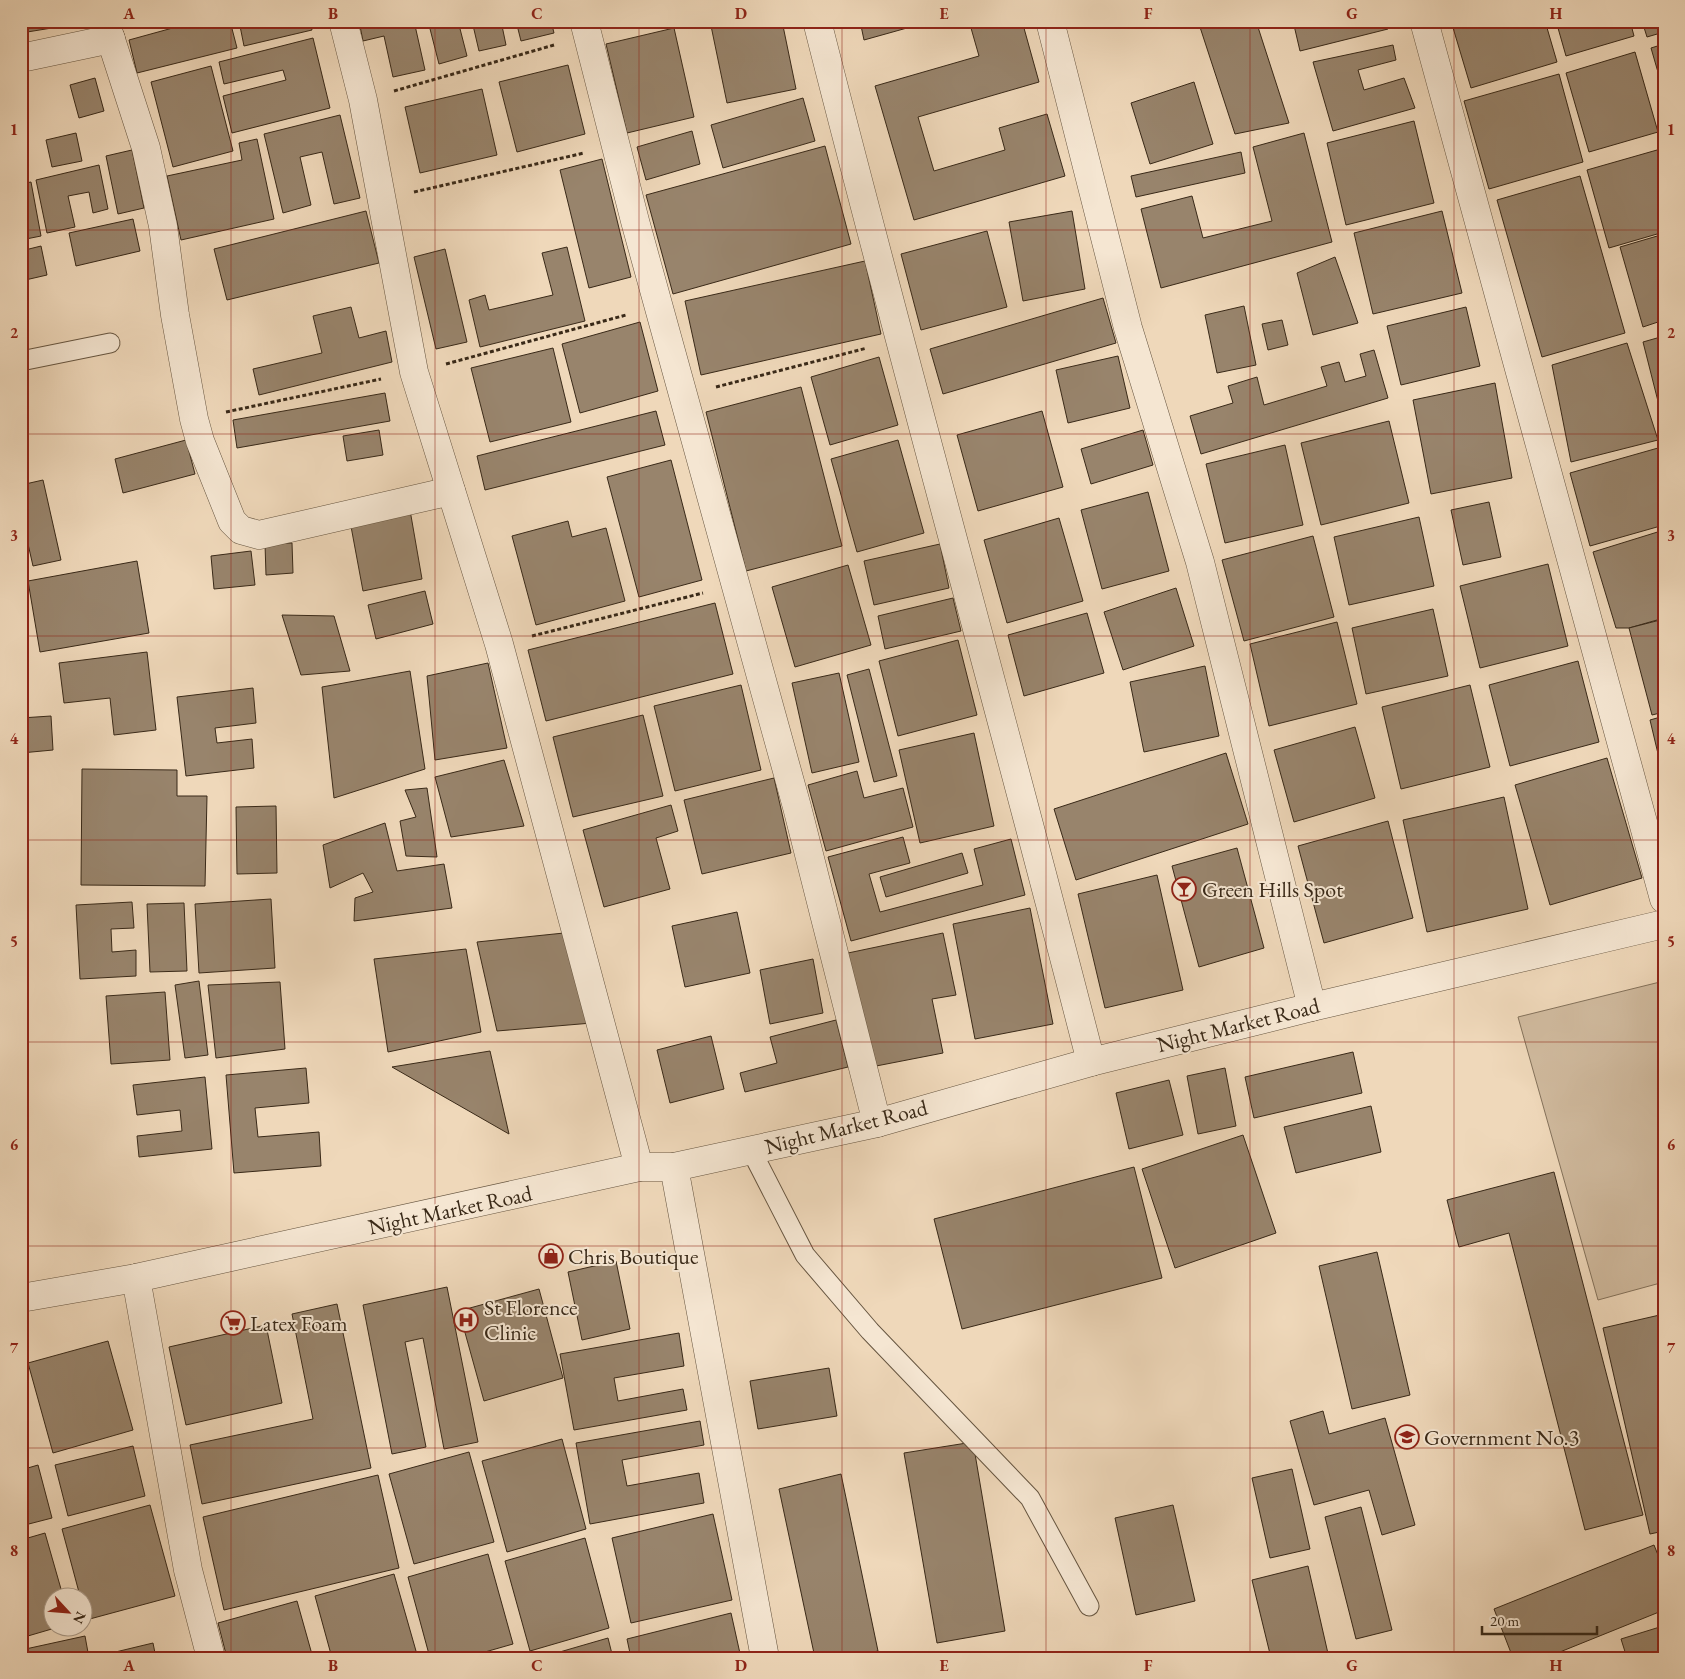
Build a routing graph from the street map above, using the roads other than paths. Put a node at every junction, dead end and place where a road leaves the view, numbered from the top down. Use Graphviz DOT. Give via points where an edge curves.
graph roads {
  1 [pos="343,21"];
  2 [pos="817,21"];
  3 [pos="1050,21"];
  4 [pos="1424,21"];
  5 [pos="586,29"];
  6 [pos="108,30"];
  7 [pos="21,58"];
  8 [pos="110,343"];
  9 [pos="21,361"];
  10 [pos="451,491"];
  11 [pos="1664,899"];
  12 [pos="1664,924"];
  13 [pos="1312,1007"];
  14 [pos="1091,1062"];
  15 [pos="877,1122"];
  16 [pos="752,1150"];
  17 [pos="639,1167"];
  18 [pos="674,1167"];
  19 [pos="136,1278"];
  20 [pos="21,1298"];
  21 [pos="1089,1606"];
  22 [pos="211,1658"];
  23 [pos="765,1658"];
  1 -- 10 [label="street" via="363,100 414,372"];
  2 -- 14 [label="street"];
  3 -- 13 [label="street" via="1128,328 1200,562"];
  4 -- 11 [label="street"];
  5 -- 15 [label="street" via="658,306 797,807"];
  6 -- 7 [label="street"];
  6 -- 10 [label="street" via="146,148 161,218 194,419 232,521 241,530 259,535"];
  8 -- 9 [label="lane"];
  10 -- 17 [label="street" via="499,644"];
  12 -- 13 [label="street, Night Market Road"];
  13 -- 14 [label="street, Night Market Road"];
  14 -- 15 [label="street, Night Market Road"];
  15 -- 16 [label="street, Night Market Road"];
  16 -- 18 [label="street, Night Market Road"];
  16 -- 21 [label="lane" via="805,1255 870,1331 1030,1498"];
  17 -- 18 [label="street, Night Market Road"];
  17 -- 19 [label="street, Night Market Road"];
  18 -- 23 [label="street"];
  19 -- 20 [label="street, Night Market Road"];
  19 -- 22 [label="street" via="188,1570"];
}
